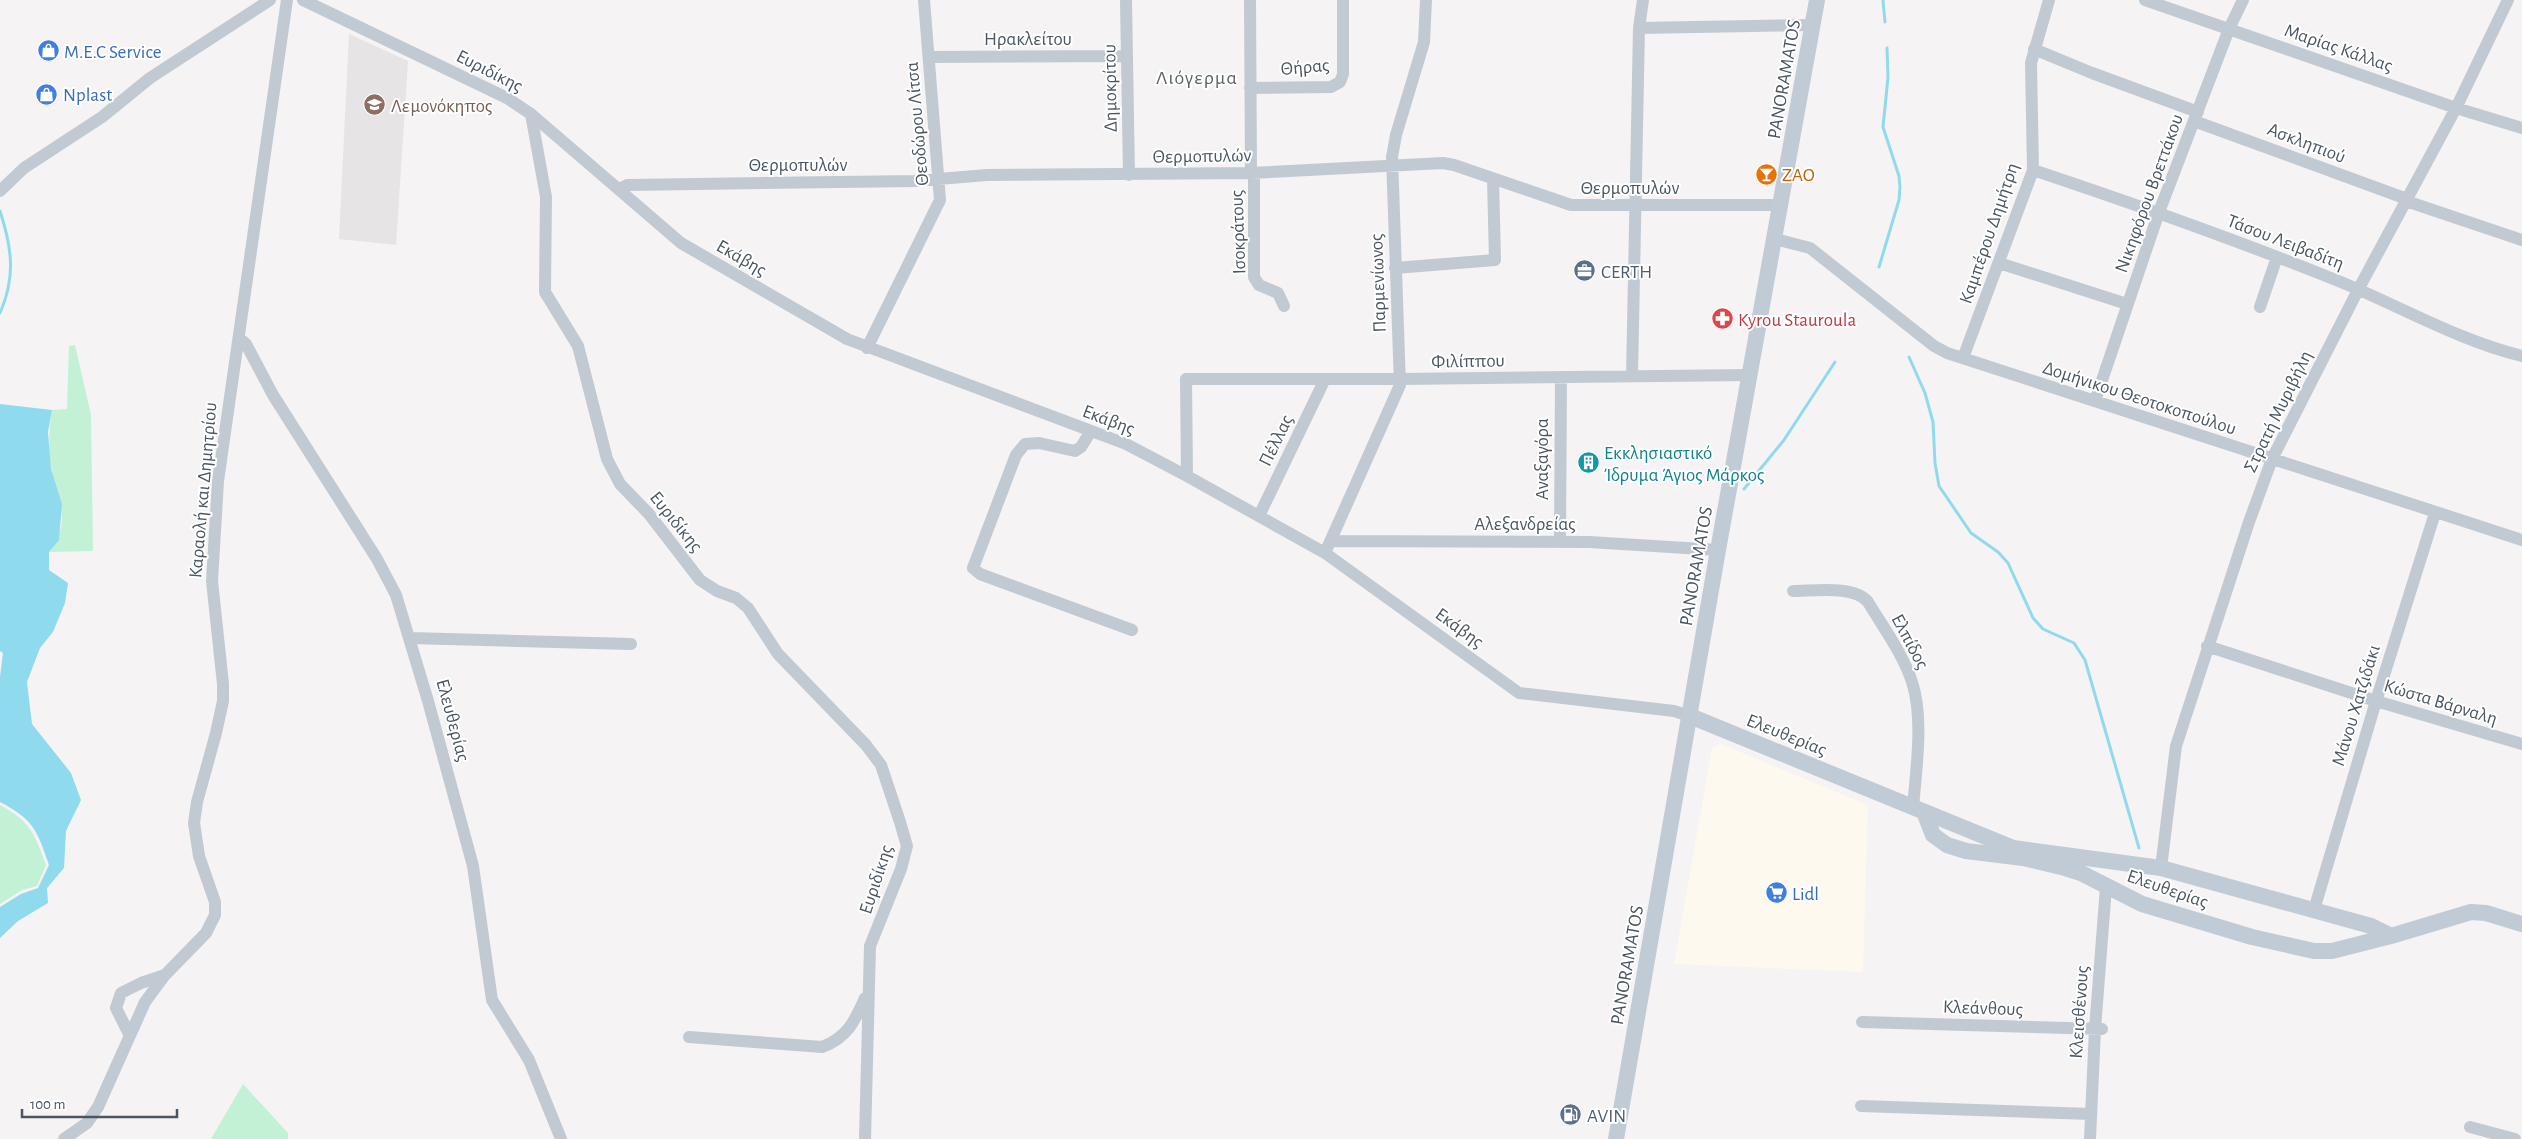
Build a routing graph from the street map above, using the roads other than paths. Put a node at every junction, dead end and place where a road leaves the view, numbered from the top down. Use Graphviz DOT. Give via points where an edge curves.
graph roads {
  1 [pos="270,0"];
  2 [pos="288,0"];
  3 [pos="303,0"];
  4 [pos="924,0"];
  5 [pos="1126,0"];
  6 [pos="1250,0"];
  7 [pos="1343,0"];
  8 [pos="1426,0"];
  9 [pos="1643,0"];
  10 [pos="1817,0"];
  11 [pos="2050,0"];
  12 [pos="2145,0"];
  13 [pos="2243,0"];
  14 [pos="2508,0"];
  15 [pos="1813,25"];
  16 [pos="1639,28"];
  17 [pos="2229,29"];
  18 [pos="2034,48"];
  19 [pos="1127,56"];
  20 [pos="929,58"];
  21 [pos="1250,88"];
  22 [pos="2456,108"];
  23 [pos="531,114"];
  24 [pos="2196,117"];
  25 [pos="2522,128"];
  26 [pos="1392,165"];
  27 [pos="2033,170"];
  28 [pos="1252,173"];
  29 [pos="1129,174"];
  30 [pos="940,178"];
  31 [pos="1493,179"];
  32 [pos="618,189"];
  33 [pos="0,191"];
  34 [pos="2406,200"];
  35 [pos="1781,205"];
  36 [pos="1636,206"];
  37 [pos="2159,212"];
  38 [pos="1774,239"];
  39 [pos="2522,240"];
  40 [pos="2277,257"];
  41 [pos="1999,263"];
  42 [pos="1395,268"];
  43 [pos="2358,290"];
  44 [pos="2127,304"];
  45 [pos="1284,306"];
  46 [pos="2260,307"];
  47 [pos="239,338"];
  48 [pos="867,348"];
  49 [pos="2522,356"];
  50 [pos="1963,358"];
  51 [pos="1750,375"];
  52 [pos="1632,376"];
  53 [pos="1561,377"];
  54 [pos="1325,379"];
  55 [pos="1400,379"];
  56 [pos="2095,401"];
  57 [pos="1091,431"];
  58 [pos="2272,459"];
  59 [pos="1187,476"];
  60 [pos="2435,513"];
  61 [pos="1259,516"];
  62 [pos="1331,540"];
  63 [pos="2522,540"];
  64 [pos="1560,542"];
  65 [pos="1718,550"];
  66 [pos="1325,553"];
  67 [pos="1793,591"];
  68 [pos="1132,630"];
  69 [pos="410,638"];
  70 [pos="631,644"];
  71 [pos="2207,646"];
  72 [pos="2376,701"];
  73 [pos="1690,716"];
  74 [pos="2522,744"];
  75 [pos="1918,810"];
  76 [pos="2161,868"];
  77 [pos="2106,887"];
  78 [pos="2314,910"];
  79 [pos="2522,924"];
  80 [pos="2391,936"];
  81 [pos="165,975"];
  82 [pos="867,994"];
  83 [pos="1862,1022"];
  84 [pos="2099,1029"];
  85 [pos="129,1034"];
  86 [pos="689,1036"];
  87 [pos="1862,1106"];
  88 [pos="2091,1114"];
  89 [pos="2470,1127"];
  90 [pos="64,1139"];
  91 [pos="561,1139"];
  92 [pos="865,1139"];
  93 [pos="1616,1139"];
  94 [pos="2090,1139"];
  95 [pos="2515,1139"];
  1 -- 33 [label="street" via="150,78 102,117 24,168"];
  2 -- 47 [label="street, Καραολή και Δημητρίου"];
  3 -- 23 [label="street, Ευριδίκης" via="507,98"];
  4 -- 20 [label="street, Θεοδώρου Λίτσα"];
  5 -- 19 [label="street, Δημοκρίτου"];
  6 -- 21 [label="street, Ισοκράτους"];
  7 -- 21 [label="street, Θήρας" via="1343,74 1340,82 1331,86"];
  8 -- 26 [label="street, Παρμενίωνος" via="1424,42 1396,135"];
  9 -- 16 [label="street"];
  10 -- 15 [label="street, PANORAMATOS"];
  11 -- 18 [label="street, Καμπέρου Δημήτρη"];
  12 -- 17 [label="street, Μαρίας Κάλλας"];
  13 -- 17 [label="street, Νικηφόρου Βρεττάκου"];
  14 -- 22 [label="street, Στρατή Μυριβήλη"];
  15 -- 16 [label="street"];
  15 -- 35 [label="street, PANORAMATOS"];
  16 -- 36 [label="street"];
  17 -- 22 [label="street, Μαρίας Κάλλας"];
  17 -- 24 [label="street, Νικηφόρου Βρεττάκου"];
  18 -- 24 [label="street, Ασκληπιού"];
  18 -- 27 [label="street, Καμπέρου Δημήτρη" via="2031,63"];
  19 -- 20 [label="street, Ηρακλείτου"];
  19 -- 29 [label="street, Δημοκρίτου"];
  20 -- 30 [label="street, Θεοδώρου Λίτσα"];
  21 -- 28 [label="street, Ισοκράτους"];
  22 -- 25 [label="street, Μαρίας Κάλλας"];
  22 -- 34 [label="street, Στρατή Μυριβήλη"];
  23 -- 32 [label="street, Εκάβης"];
  23 -- 82 [label="street, Ευριδίκης" via="546,197 545,292 578,346 607,459 620,484 649,514 700,580 736,598 748,608 778,654 848,724 881,765 908,846 870,946"];
  24 -- 34 [label="street, Ασκληπιού"];
  24 -- 37 [label="street, Νικηφόρου Βρεττάκου"];
  26 -- 28 [label="street, Θερμοπυλών"];
  26 -- 31 [label="street, Θερμοπυλών" via="1448,163"];
  26 -- 42 [label="street, Παρμενίωνος"];
  27 -- 37 [label="street, Τάσου Λειβαδίτη"];
  27 -- 41 [label="street, Καμπέρου Δημήτρη"];
  28 -- 29 [label="street, Θερμοπυλών"];
  28 -- 45 [label="street, Ισοκράτους" via="1254,277 1259,285 1278,293"];
  29 -- 30 [label="street, Θερμοπυλών"];
  30 -- 32 [label="street, Θερμοπυλών" via="627,185"];
  30 -- 48 [label="street, Θεοδώρου Λίτσα" via="940,200"];
  31 -- 36 [label="street, Θερμοπυλών" via="1571,205"];
  31 -- 42 [label="street" via="1495,260"];
  32 -- 48 [label="street, Εκάβης" via="681,243"];
  34 -- 39 [label="street, Ασκληπιού"];
  34 -- 43 [label="street, Στρατή Μυριβήλη"];
  35 -- 36 [label="street, Θερμοπυλών"];
  35 -- 38 [label="street, PANORAMATOS"];
  36 -- 52 [label="street"];
  37 -- 40 [label="street, Τάσου Λειβαδίτη"];
  37 -- 44 [label="street, Νικηφόρου Βρεττάκου"];
  38 -- 50 [label="street, Δομήνικου Θεοτοκοπούλου" via="1810,248 1934,346"];
  38 -- 51 [label="street, PANORAMATOS"];
  40 -- 43 [label="street, Τάσου Λειβαδίτη"];
  40 -- 46 [label="street"];
  41 -- 44 [label="street"];
  41 -- 50 [label="street, Καμπέρου Δημήτρη"];
  42 -- 55 [label="street, Παρμενίωνος"];
  43 -- 49 [label="street, Τάσου Λειβαδίτη" via="2488,348"];
  43 -- 58 [label="street, Στρατή Μυριβήλη"];
  44 -- 56 [label="street, Νικηφόρου Βρεττάκου"];
  47 -- 69 [label="street, Ελευθερίας" via="246,344 273,395 380,565 396,595"];
  47 -- 81 [label="street, Καραολή και Δημητρίου" via="221,453 214,532 212,581 224,684 220,719 194,823 199,856 215,902 215,915 206,933"];
  48 -- 57 [label="street, Εκάβης"];
  50 -- 56 [label="street, Δομήνικου Θεοτοκοπούλου"];
  51 -- 52 [label="street, Φιλίππου"];
  51 -- 65 [label="street, PANORAMATOS"];
  52 -- 53 [label="street, Φιλίππου"];
  53 -- 55 [label="street, Φιλίππου"];
  53 -- 64 [label="street, Αναξαγόρα"];
  54 -- 55 [label="street, Φιλίππου"];
  54 -- 59 [label="street, Φιλίππου" via="1186,379"];
  54 -- 61 [label="street, Πέλλας"];
  55 -- 62 [label="street, Παρμενίωνος" via="1397,395"];
  56 -- 58 [label="street, Δομήνικου Θεοτοκοπούλου"];
  57 -- 59 [label="street, Εκάβης" via="1126,444"];
  57 -- 68 [label="street" via="1082,447 1075,451 1038,442 1025,444 1016,456 973,568 980,574"];
  58 -- 60 [label="street, Δομήνικου Θεοτοκοπούλου"];
  58 -- 71 [label="street, Στρατή Μυριβήλη"];
  59 -- 61 [label="street, Εκάβης"];
  60 -- 63 [label="street, Δομήνικου Θεοτοκοπούλου"];
  60 -- 72 [label="street, Μάνου Χατζιδάκι"];
  61 -- 66 [label="street, Εκάβης"];
  62 -- 64 [label="street, Αλεξανδρείας"];
  62 -- 66 [label="street, Παρμενίωνος"];
  64 -- 65 [label="street, Αλεξανδρείας"];
  65 -- 73 [label="street, PANORAMATOS"];
  66 -- 73 [label="street, Εκάβης" via="1519,693 1674,711"];
  67 -- 75 [label="street, Ελπίδος" via="1861,594 1905,665 1914,690 1917,712"];
  69 -- 70 [label="street"];
  69 -- 91 [label="street, Ελευθερίας" via="474,866 492,1000 529,1060"];
  71 -- 72 [label="street, Κώστα Βάρναλη"];
  71 -- 76 [label="street, Στρατή Μυριβήλη" via="2176,746"];
  72 -- 74 [label="street, Κώστα Βάρναλη"];
  72 -- 78 [label="street, Μάνου Χατζιδάκι"];
  73 -- 75 [label="street, Ελευθερίας"];
  73 -- 93 [label="street, PANORAMATOS"];
  75 -- 76 [label="street, Ελευθερίας" via="2013,848"];
  75 -- 77 [label="street, Ελευθερίας" via="1933,835 1947,845 2065,868"];
  76 -- 78 [label="street, Ελευθερίας"];
  77 -- 80 [label="street, Ελευθερίας" via="2158,909 2252,937 2314,951 2332,951"];
  77 -- 84 [label="street, Κλεισθένους"];
  78 -- 80 [label="street, Ελευθερίας" via="2371,926"];
  79 -- 80 [label="street, Ελευθερίας" via="2471,912"];
  81 -- 85 [label="street, Καραολή και Δημητρίου" via="145,1002"];
  81 -- 85 [label="street" via="141,982 121,993 116,1008"];
  82 -- 86 [label="street" via="853,1026 834,1043 822,1047"];
  82 -- 92 [label="street, Ευριδίκης"];
  83 -- 84 [label="street, Κλεάνθους"];
  84 -- 88 [label="street, Κλεισθένους"];
  85 -- 90 [label="street, Καραολή και Δημητρίου" via="98,1107 87,1122"];
  87 -- 88 [label="street"];
  88 -- 94 [label="street, Κλεισθένους"];
  89 -- 95 [label="street"];
}
